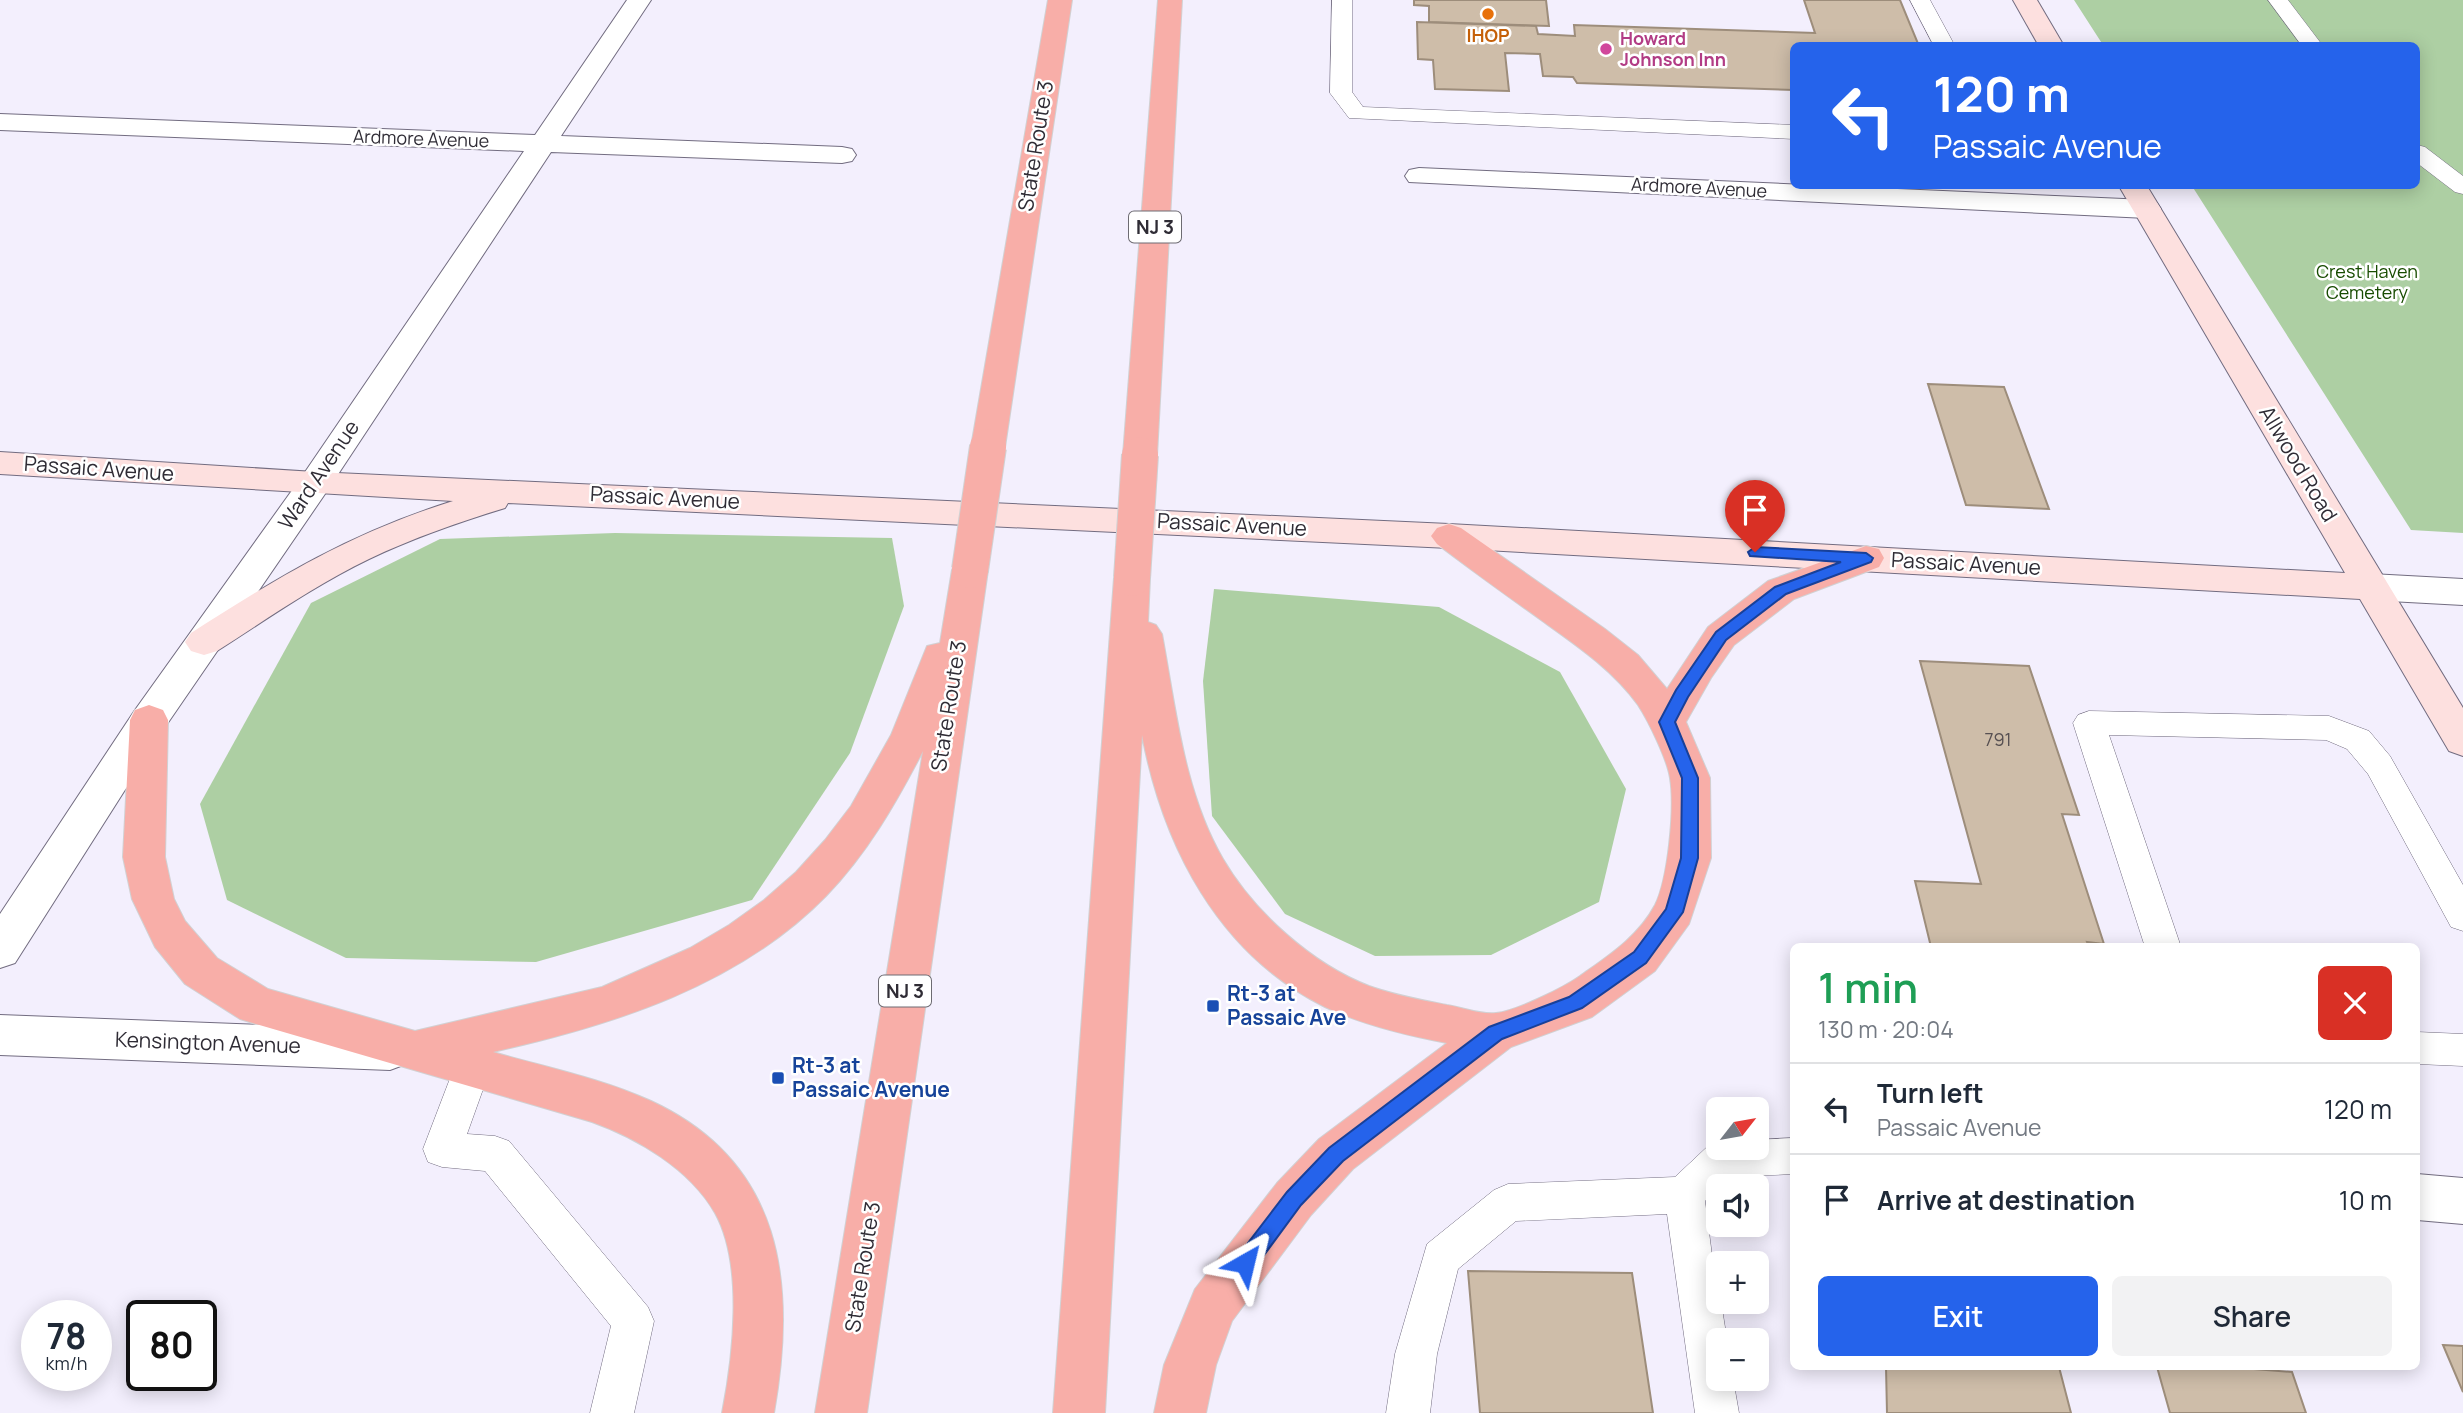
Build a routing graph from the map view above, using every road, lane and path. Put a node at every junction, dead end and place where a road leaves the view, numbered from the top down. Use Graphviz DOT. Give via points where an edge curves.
graph roads {
  1 [pos="639,0"];
  2 [pos="1060,0"];
  3 [pos="1170,0"];
  4 [pos="1342,0"];
  5 [pos="1920,0"];
  6 [pos="2025,0"];
  7 [pos="2278,0"];
  8 [pos="1943,42"];
  9 [pos="2050,42"];
  10 [pos="2310,42"];
  11 [pos="0,122"];
  12 [pos="1790,132"];
  13 [pos="542,144"];
  14 [pos="2420,154"];
  15 [pos="842,155"];
  16 [pos="1419,176"];
  17 [pos="1790,187"];
  18 [pos="2463,187"];
  19 [pos="1865,189"];
  20 [pos="2140,197"];
  21 [pos="0,463"];
  22 [pos="315,483"];
  23 [pos="523,491"];
  24 [pos="1449,536"];
  25 [pos="1866,558"];
  26 [pos="970,570"];
  27 [pos="1132,578"];
  28 [pos="2371,587"];
  29 [pos="2463,592"];
  30 [pos="204,642"];
  31 [pos="149,720"];
  32 [pos="1667,722"];
  33 [pos="2463,741"];
  34 [pos="2463,917"];
  35 [pos="2162,943"];
  36 [pos="0,950"];
  37 [pos="1495,1033"];
  38 [pos="0,1035"];
  39 [pos="2420,1048"];
  40 [pos="2463,1050"];
  41 [pos="415,1051"];
  42 [pos="472,1067"];
  43 [pos="1790,1156"];
  44 [pos="1684,1195"];
  45 [pos="2420,1197"];
  46 [pos="2463,1201"];
  47 [pos="612,1413"];
  48 [pos="748,1413"];
  49 [pos="841,1413"];
  50 [pos="1079,1413"];
  51 [pos="1180,1413"];
  52 [pos="1408,1413"];
  53 [pos="1717,1413"];
  1 -- 13 [label="street, Ward Avenue"];
  2 -- 26 [label="highway, State Route 3 / NJ 3, bridge"];
  3 -- 27 [label="highway, NJ 3, bridge"];
  4 -- 12 [label="lane" via="1341,93 1357,113"];
  5 -- 8 [label="lane"];
  6 -- 9 [label="main road"];
  7 -- 10 [label="lane"];
  11 -- 13 [label="street, Ardmore Avenue"];
  13 -- 15 [label="street, Ardmore Avenue"];
  13 -- 22 [label="street, Ward Avenue"];
  14 -- 18 [label="lane"];
  16 -- 17 [label="street, Ardmore Avenue"];
  19 -- 20 [label="street, Ardmore Avenue"];
  20 -- 28 [label="main road, Allwood Road"];
  21 -- 22 [label="main road, Passaic Avenue"];
  22 -- 23 [label="main road, Passaic Avenue"];
  22 -- 30 [label="street, Ward Avenue"];
  23 -- 24 [label="main road, Passaic Avenue"];
  23 -- 30 [label="main road" via="443,515 338,559"];
  24 -- 25 [label="main road, Passaic Avenue"];
  24 -- 32 [label="highway" via="1625,665"];
  25 -- 28 [label="main road, Passaic Avenue"];
  25 -- 32 [label="highway" via="1781,590 1721,636"];
  26 -- 41 [label="highway" via="912,733 877,799 835,859 793,904 734,946 600,1007"];
  26 -- 49 [label="highway, State Route 3 / NJ 3"];
  27 -- 37 [label="highway" via="1170,776 1207,870 1236,909 1275,950 1308,975 1355,1000"];
  27 -- 50 [label="highway, NJ 3"];
  28 -- 29 [label="street, Passaic Avenue"];
  28 -- 33 [label="main road, Allwood Road"];
  30 -- 31 [label="street, Ward Avenue"];
  31 -- 36 [label="street, Ward Avenue"];
  31 -- 41 [label="highway" via="144,857 153,899 170,934 201,971 256,1005"];
  32 -- 37 [label="highway" via="1690,778 1690,858 1674,912 1640,958 1576,1003"];
  34 -- 35 [label="lane" via="2379,765 2358,740 2329,729 2089,723"];
  37 -- 51 [label="highway" via="1336,1154 1294,1199 1213,1306 1190,1365"];
  38 -- 41 [label="street, Kensington Avenue"];
  39 -- 40 [label="lane"];
  41 -- 42 [label="highway"];
  42 -- 47 [label="lane" via="442,1149 495,1154 634,1321"];
  42 -- 48 [label="highway" via="642,1119 712,1172 736,1204 752,1251 759,1319 756,1377"];
  43 -- 44 [label="lane" via="1721,1160"];
  44 -- 52 [label="lane" via="1508,1203 1441,1258 1416,1354"];
  44 -- 53 [label="lane"];
  45 -- 46 [label="street"];
}
